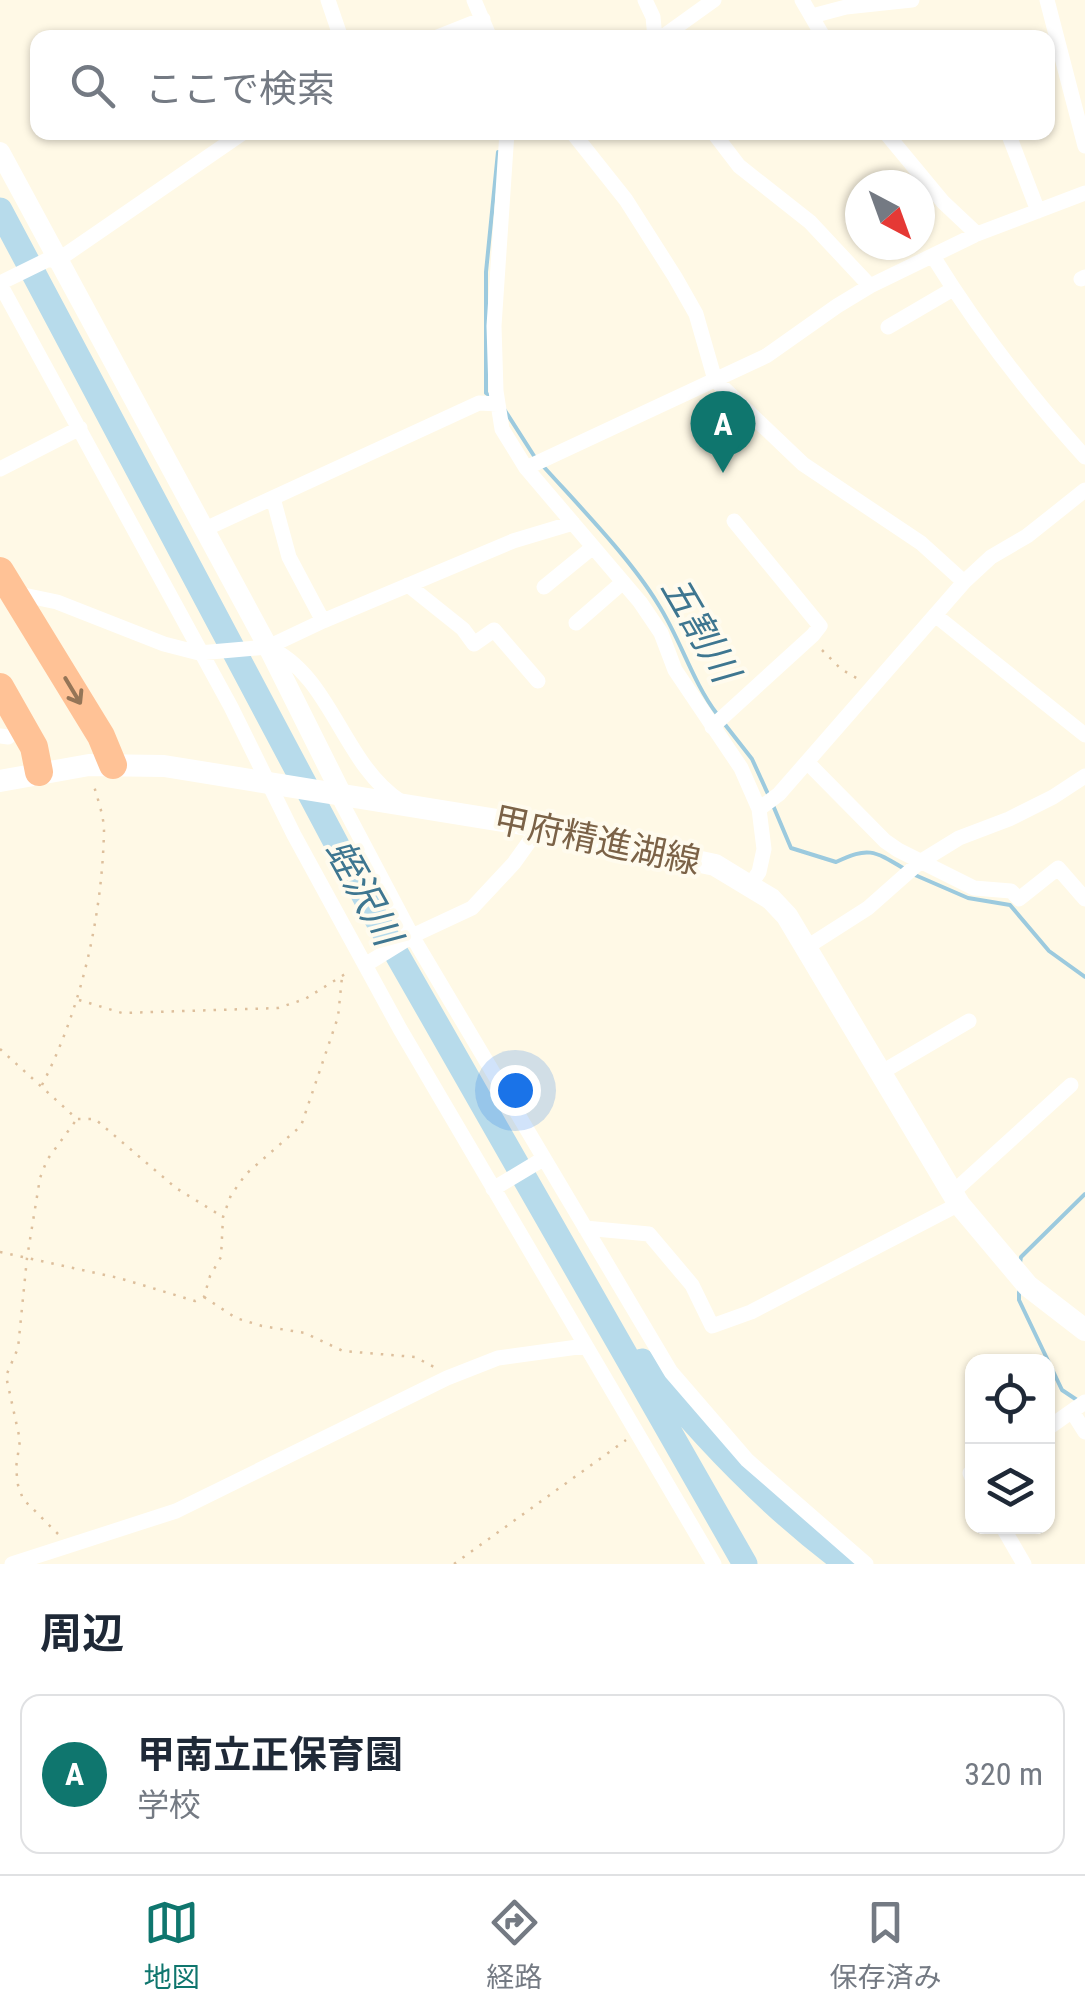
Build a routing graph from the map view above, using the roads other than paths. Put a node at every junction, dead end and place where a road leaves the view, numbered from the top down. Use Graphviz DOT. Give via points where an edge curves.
graph roads {
  1 [pos="328,0"];
  2 [pos="474,0"];
  3 [pos="644,0"];
  4 [pos="714,0"];
  5 [pos="802,0"];
  6 [pos="912,0"];
  7 [pos="1047,0"];
  8 [pos="812,16"];
  9 [pos="483,19"];
  10 [pos="338,30"];
  11 [pos="455,30"];
  12 [pos="487,30"];
  13 [pos="656,30"];
  14 [pos="670,30"];
  15 [pos="820,30"];
  16 [pos="1055,30"];
  17 [pos="1055,31"];
  18 [pos="232,140"];
  19 [pos="506,140"];
  20 [pos="578,140"];
  21 [pos="719,140"];
  22 [pos="892,140"];
  23 [pos="1011,140"];
  24 [pos="1085,146"];
  25 [pos="0,152"];
  26 [pos="1085,193"];
  27 [pos="1038,211"];
  28 [pos="977,234"];
  29 [pos="935,257"];
  30 [pos="53,260"];
  31 [pos="929,260"];
  32 [pos="935,260"];
  33 [pos="3,282"];
  34 [pos="870,286"];
  35 [pos="953,289"];
  36 [pos="888,327"];
  37 [pos="715,380"];
  38 [pos="498,404"];
  39 [pos="80,428"];
  40 [pos="1085,457"];
  41 [pos="526,468"];
  42 [pos="0,470"];
  43 [pos="1085,490"];
  44 [pos="273,498"];
  45 [pos="734,521"];
  46 [pos="573,523"];
  47 [pos="203,530"];
  48 [pos="593,547"];
  49 [pos="0,572"];
  50 [pos="622,582"];
  51 [pos="964,582"];
  52 [pos="408,585"];
  53 [pos="544,587"];
  54 [pos="0,590"];
  55 [pos="935,615"];
  56 [pos="323,620"];
  57 [pos="576,624"];
  58 [pos="263,648"];
  59 [pos="204,653"];
  60 [pos="538,681"];
  61 [pos="0,687"];
  62 [pos="712,727"];
  63 [pos="1085,735"];
  64 [pos="808,762"];
  65 [pos="101,765"];
  66 [pos="38,772"];
  67 [pos="1085,776"];
  68 [pos="0,781"];
  69 [pos="272,783"];
  70 [pos="337,794"];
  71 [pos="406,805"];
  72 [pos="759,809"];
  73 [pos="539,828"];
  74 [pos="920,862"];
  75 [pos="750,885"];
  76 [pos="1085,899"];
  77 [pos="410,937"];
  78 [pos="807,948"];
  79 [pos="368,963"];
  80 [pos="970,1021"];
  81 [pos="882,1072"];
  82 [pos="1071,1086"];
  83 [pos="540,1161"];
  84 [pos="498,1186"];
  85 [pos="956,1199"];
  86 [pos="586,1228"];
  87 [pos="1085,1330"];
  88 [pos="584,1346"];
  89 [pos="1078,1408"];
  90 [pos="1055,1423"];
  91 [pos="1085,1432"];
  92 [pos="1007,1534"];
  93 [pos="12,1564"];
  94 [pos="714,1564"];
  95 [pos="866,1564"];
  96 [pos="1024,1564"];
  1 -- 10 [label="street"];
  2 -- 9 [label="street"];
  3 -- 13 [label="street"];
  4 -- 14 [label="street"];
  5 -- 8 [label="street"];
  6 -- 8 [label="street"];
  7 -- 16 [label="street"];
  8 -- 15 [label="street"];
  9 -- 11 [label="street"];
  9 -- 12 [label="street"];
  17 -- 24 [label="street"];
  18 -- 30 [label="street"];
  19 -- 38 [label="street" via="494,326"];
  20 -- 37 [label="street" via="675,277 696,314"];
  21 -- 34 [label="street"];
  22 -- 28 [label="street"];
  23 -- 27 [label="street"];
  25 -- 30 [label="street"];
  26 -- 27 [label="street"];
  27 -- 28 [label="street"];
  28 -- 29 [label="street"];
  30 -- 33 [label="street"];
  30 -- 47 [label="street"];
  31 -- 34 [label="street"];
  32 -- 35 [label="street"];
  33 -- 39 [label="street"];
  34 -- 37 [label="street" via="766,356"];
  35 -- 36 [label="street"];
  35 -- 40 [label="street"];
  37 -- 41 [label="street"];
  37 -- 51 [label="street" via="803,464 921,542"];
  38 -- 41 [label="street" via="502,428"];
  38 -- 44 [label="street" via="480,403"];
  39 -- 42 [label="street"];
  39 -- 59 [label="street"];
  41 -- 46 [label="street"];
  43 -- 51 [label="street"];
  44 -- 47 [label="street"];
  44 -- 56 [label="street" via="288,557"];
  45 -- 62 [label="street" via="820,626"];
  46 -- 48 [label="street"];
  46 -- 52 [label="street"];
  47 -- 58 [label="street"];
  48 -- 50 [label="street"];
  48 -- 53 [label="street"];
  49 -- 65 [label="highway, one-way" via="101,736"];
  50 -- 57 [label="street"];
  50 -- 62 [label="street" via="662,634 674,670"];
  51 -- 55 [label="street"];
  52 -- 56 [label="street"];
  52 -- 60 [label="street" via="474,644 494,630"];
  54 -- 59 [label="street" via="57,602"];
  55 -- 63 [label="street"];
  55 -- 64 [label="street"];
  56 -- 58 [label="street"];
  58 -- 59 [label="street"];
  58 -- 70 [label="street"];
  58 -- 71 [label="street" via="288,656 374,778"];
  59 -- 69 [label="street"];
  61 -- 66 [label="highway" via="34,747"];
  62 -- 72 [label="street"];
  64 -- 72 [label="street"];
  64 -- 74 [label="street" via="885,841"];
  65 -- 66 [label="main road, 甲府精進湖線"];
  65 -- 69 [label="main road, 甲府精進湖線" via="164,766"];
  66 -- 68 [label="main road, 甲府精進湖線"];
  67 -- 74 [label="street"];
  69 -- 70 [label="main road, 甲府精進湖線"];
  69 -- 79 [label="street"];
  70 -- 71 [label="main road, 甲府精進湖線"];
  70 -- 77 [label="street"];
  71 -- 73 [label="main road, 甲府精進湖線"];
  72 -- 75 [label="street" via="764,849"];
  73 -- 75 [label="main road, 甲府精進湖線" via="686,856"];
  73 -- 77 [label="street" via="472,908"];
  74 -- 76 [label="street" via="974,888 1012,892 1019,899 1058,868"];
  74 -- 78 [label="street" via="868,908"];
  75 -- 78 [label="main road, 甲府精進湖線" via="787,916"];
  77 -- 79 [label="street"];
  77 -- 83 [label="street"];
  78 -- 81 [label="main road, 甲府精進湖線"];
  79 -- 84 [label="street"];
  80 -- 81 [label="street"];
  81 -- 85 [label="main road, 甲府精進湖線"];
  82 -- 85 [label="street"];
  83 -- 84 [label="street"];
  83 -- 86 [label="street"];
  84 -- 88 [label="street"];
  85 -- 86 [label="street" via="751,1312 712,1326 692,1285 649,1234"];
  85 -- 87 [label="main road, 甲府精進湖線" via="1020,1278"];
  86 -- 95 [label="street" via="695,1403 761,1474"];
  88 -- 93 [label="street" via="498,1358 176,1511"];
  88 -- 94 [label="street"];
  89 -- 90 [label="street"];
  89 -- 91 [label="street"];
  92 -- 96 [label="street"];
}
